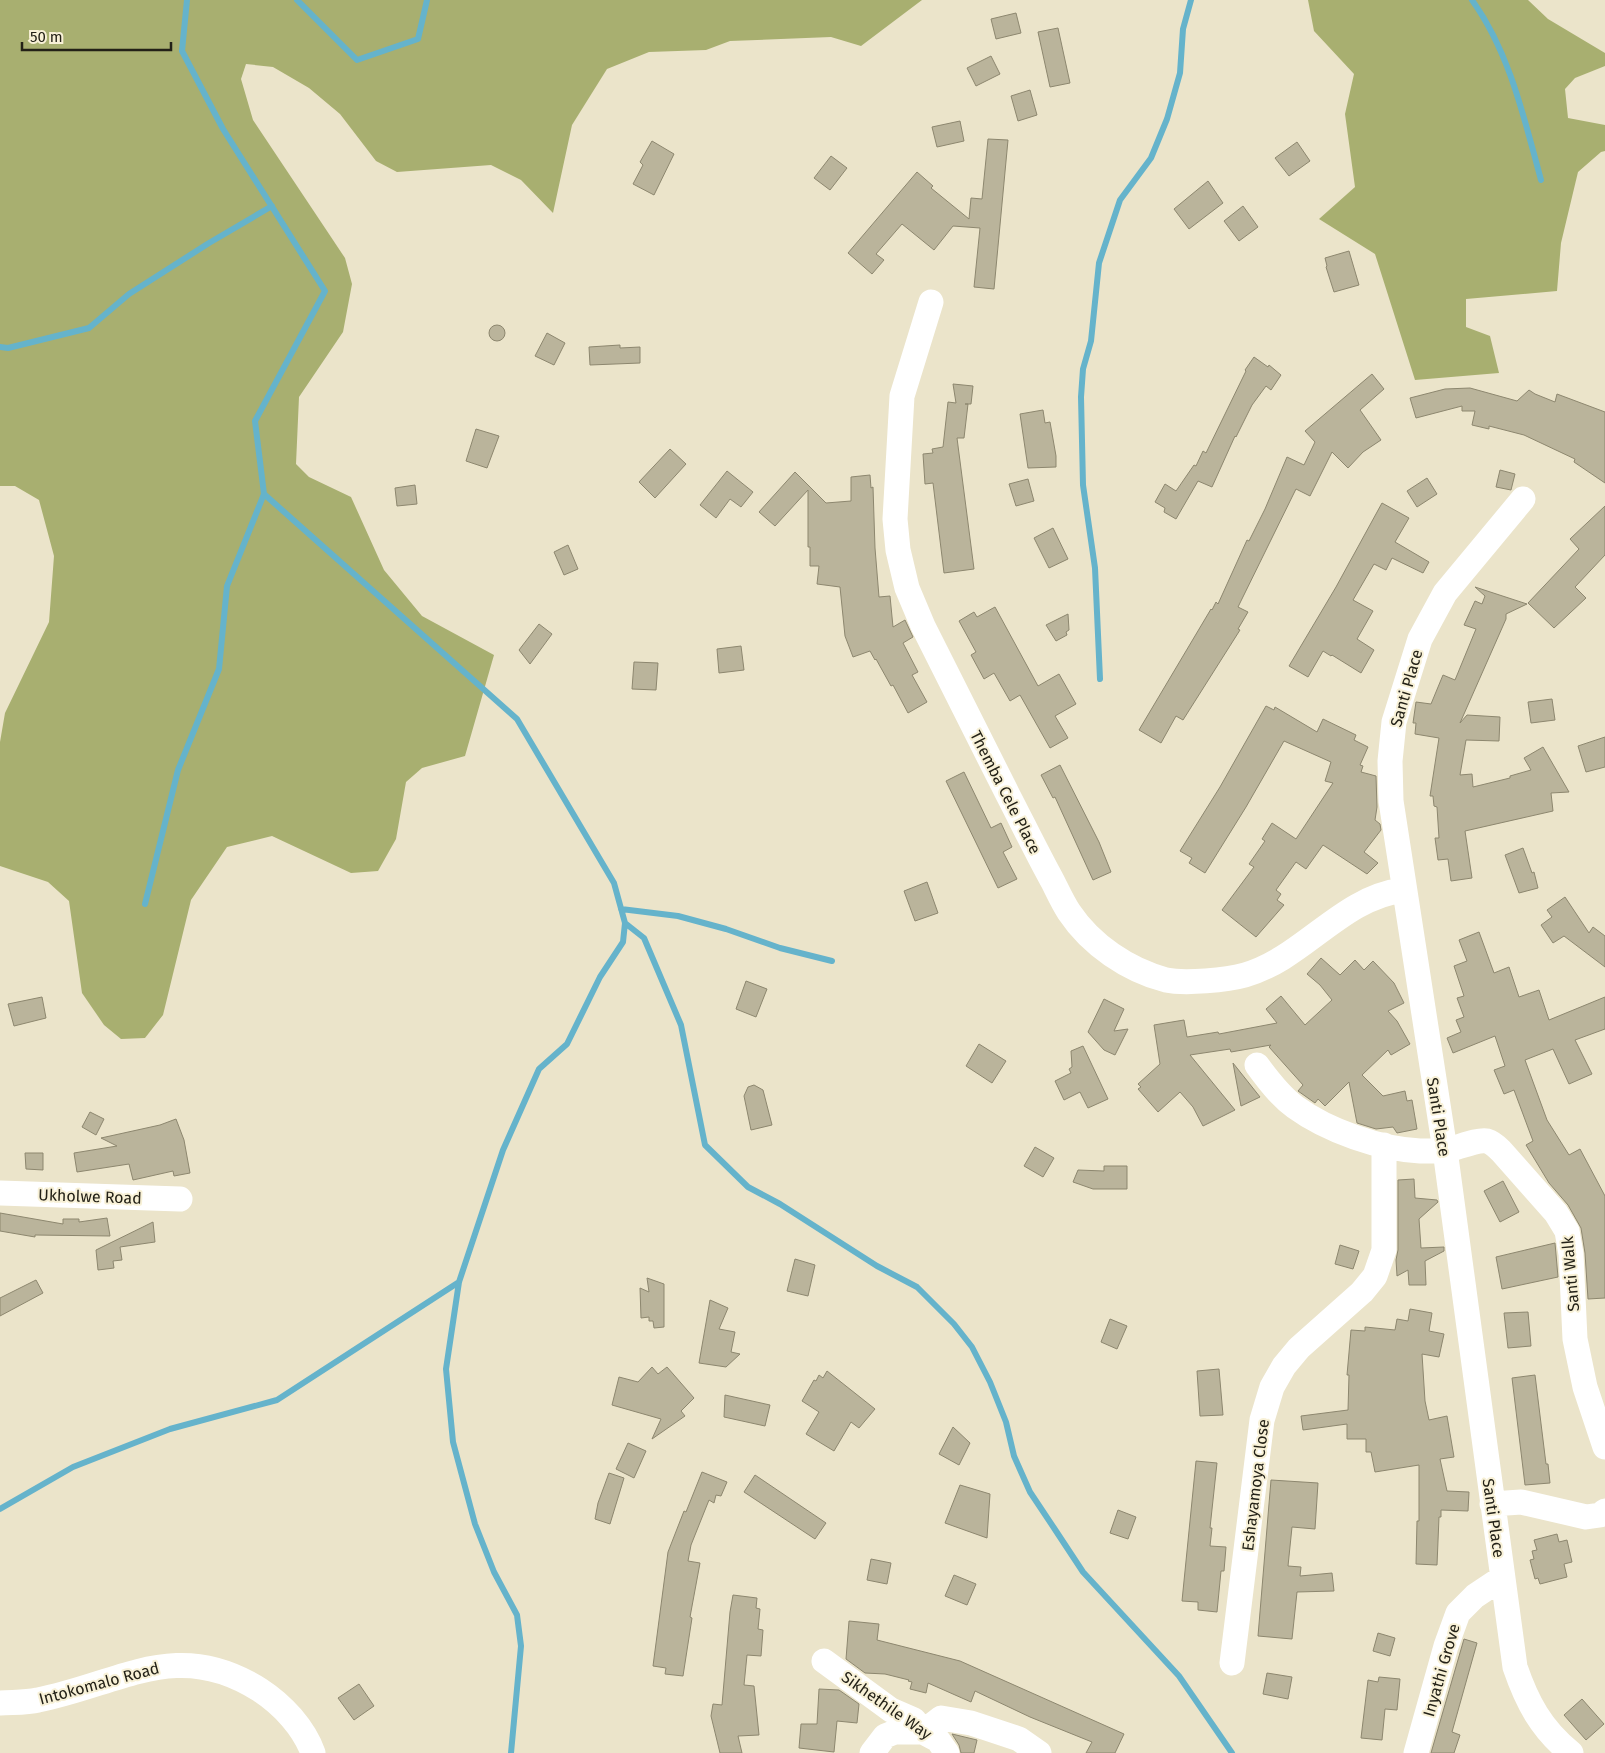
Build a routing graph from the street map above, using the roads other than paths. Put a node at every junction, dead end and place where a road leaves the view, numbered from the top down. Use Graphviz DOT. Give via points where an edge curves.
graph roads {
  1 [pos="930,302"];
  2 [pos="1523,499"];
  3 [pos="1403,890"];
  4 [pos="1257,1065"];
  5 [pos="1384,1145"];
  6 [pos="1445,1150"];
  7 [pos="0,1193"];
  8 [pos="180,1199"];
  9 [pos="1605,1447"];
  10 [pos="1492,1504"];
  11 [pos="1605,1511"];
  12 [pos="1502,1578"];
  13 [pos="824,1661"];
  14 [pos="1232,1662"];
  15 [pos="0,1703"];
  16 [pos="923,1732"];
  17 [pos="874,1751"];
  18 [pos="313,1753"];
  19 [pos="947,1753"];
  20 [pos="1039,1753"];
  21 [pos="1416,1753"];
  22 [pos="1571,1753"];
  1 -- 3 [label="street, Themba Cele Place" via="902,396 896,519 898,550 907,588 922,626 1069,912 1105,950 1152,975 1175,981 1224,979 1246,975 1279,959 1366,900"];
  2 -- 3 [label="street, Santi Place" via="1445,593 1420,639 1404,686 1394,722 1390,760 1391,801"];
  3 -- 6 [label="street, Santi Place"];
  4 -- 5 [label="street" via="1278,1091 1301,1111 1340,1132"];
  5 -- 6 [label="street, Santi Walk" via="1419,1151"];
  5 -- 14 [label="street, Eshayamoya Close" via="1384,1250 1375,1276 1284,1366 1272,1387 1262,1420"];
  6 -- 9 [label="street, Santi Walk" via="1486,1140 1494,1144 1556,1213 1567,1231 1571,1254 1574,1339 1585,1387"];
  6 -- 10 [label="street, Santi Place"];
  7 -- 8 [label="street, Ukholwe Road"];
  10 -- 11 [label="street" via="1521,1502 1586,1517"];
  10 -- 12 [label="street, Santi Place"];
  12 -- 21 [label="street, Inyathi Grove" via="1475,1596 1458,1613"];
  12 -- 22 [label="street, Santi Place" via="1515,1667 1525,1695 1543,1726"];
  13 -- 16 [label="street, Sikhethile Way" via="891,1710 914,1720"];
  15 -- 18 [label="street, Intokomalo Road" via="37,1700 142,1670 196,1666 227,1672 266,1694 296,1724"];
  16 -- 17 [label="street" via="895,1732 885,1736"];
  16 -- 19 [label="street, Sikhethile Way" via="938,1740"];
  16 -- 20 [label="street" via="941,1718 971,1723 1019,1739"];
}
